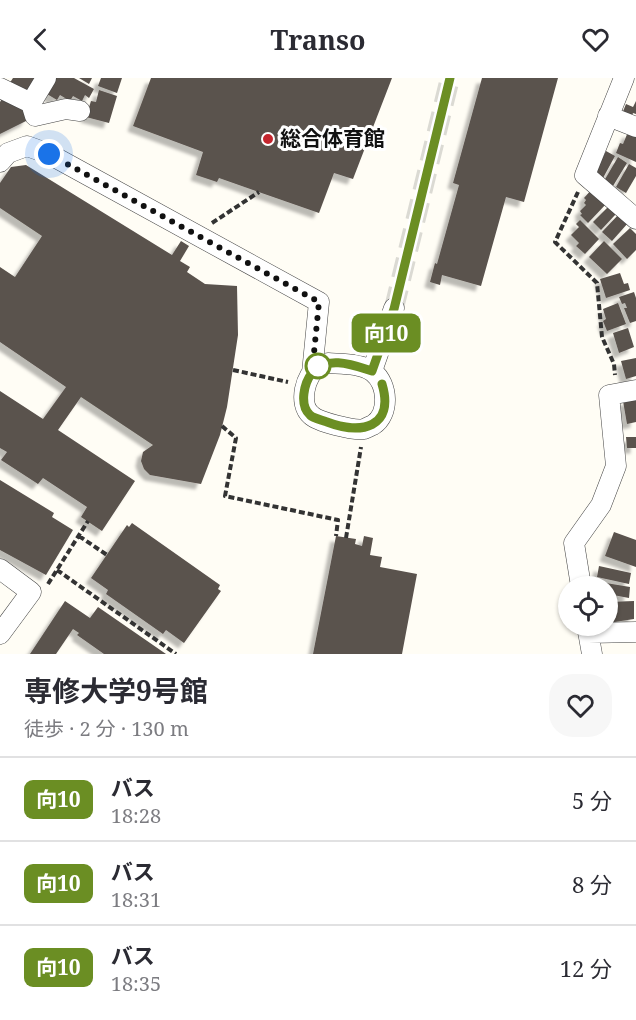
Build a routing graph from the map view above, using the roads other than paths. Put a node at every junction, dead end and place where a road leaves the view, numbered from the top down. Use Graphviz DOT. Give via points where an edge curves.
graph roads {
  1 [pos="46,78"];
  2 [pos="624,78"];
  3 [pos="0,88"];
  4 [pos="32,103"];
  5 [pos="80,111"];
  6 [pos="608,116"];
  7 [pos="636,127"];
  8 [pos="0,162"];
  9 [pos="636,219"];
  10 [pos="394,309"];
  11 [pos="372,371"];
  12 [pos="309,380"];
  13 [pos="636,390"];
  14 [pos="0,569"];
  15 [pos="579,576"];
  16 [pos="618,631"];
  17 [pos="636,632"];
  18 [pos="0,634"];
  19 [pos="589,636"];
  20 [pos="592,654"];
  1 -- 4 [label="street"];
  2 -- 6 [label="street"];
  3 -- 4 [label="street"];
  4 -- 5 [label="street" via="35,116 66,109"];
  6 -- 7 [label="street"];
  6 -- 9 [label="street" via="585,174"];
  8 -- 12 [label="street" via="8,153 27,146 49,154 319,302"];
  10 -- 11 [label="street"];
  11 -- 12 [label="street" via="327,363 318,366"];
  11 -- 12 [label="street" via="386,397 376,423 364,429 338,426 311,416 304,404"];
  13 -- 15 [label="street" via="609,395 616,466 601,505 574,543"];
  14 -- 18 [label="street" via="31,592"];
  16 -- 17 [label="street"];
  19 -- 20 [label="street"];
}
